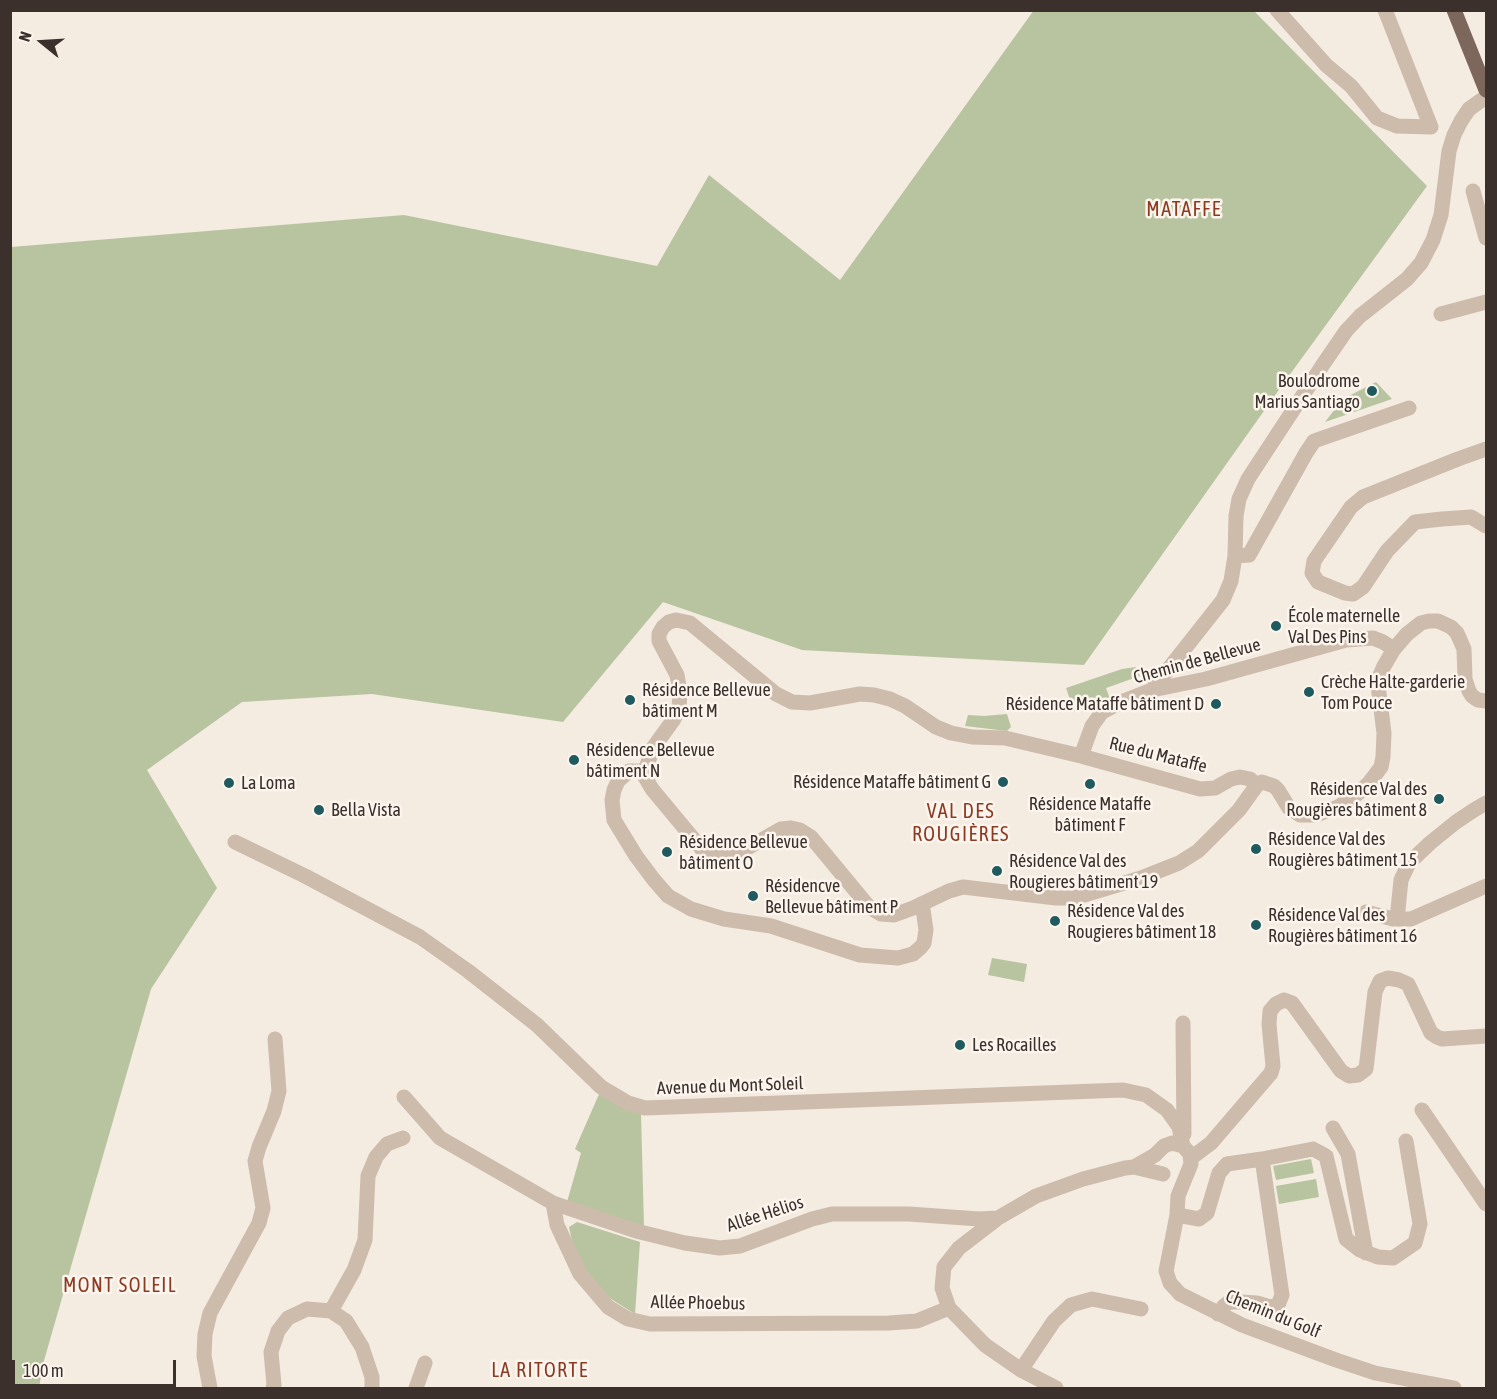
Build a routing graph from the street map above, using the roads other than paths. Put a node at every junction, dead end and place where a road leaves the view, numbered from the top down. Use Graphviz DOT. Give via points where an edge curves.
graph roads {
  1 [pos="1277,10"];
  2 [pos="1385,10"];
  3 [pos="1454,10"];
  4 [pos="1486,90"];
  5 [pos="1486,97"];
  6 [pos="1431,127"];
  7 [pos="1454,135"];
  8 [pos="1473,191"];
  9 [pos="1486,238"];
  10 [pos="1486,302"];
  11 [pos="1441,314"];
  12 [pos="1409,408"];
  13 [pos="1486,449"];
  14 [pos="1486,526"];
  15 [pos="1235,556"];
  16 [pos="1394,649"];
  17 [pos="1152,690"];
  18 [pos="1486,701"];
  19 [pos="1081,756"];
  20 [pos="645,771"];
  21 [pos="1257,785"];
  22 [pos="1486,803"];
  23 [pos="235,842"];
  24 [pos="1486,886"];
  25 [pos="921,904"];
  26 [pos="1366,912"];
  27 [pos="1397,919"];
  28 [pos="1183,1023"];
  29 [pos="1486,1035"];
  30 [pos="275,1039"];
  31 [pos="404,1097"];
  32 [pos="1161,1105"];
  33 [pos="1422,1110"];
  34 [pos="1333,1128"];
  35 [pos="403,1138"];
  36 [pos="1406,1141"];
  37 [pos="1161,1149"];
  38 [pos="1187,1155"];
  39 [pos="1262,1159"];
  40 [pos="1134,1167"];
  41 [pos="1165,1175"];
  42 [pos="1178,1196"];
  43 [pos="553,1203"];
  44 [pos="1486,1204"];
  45 [pos="1177,1215"];
  46 [pos="958,1217"];
  47 [pos="998,1218"];
  48 [pos="966,1243"];
  49 [pos="1366,1252"];
  50 [pos="949,1308"];
  51 [pos="1141,1309"];
  52 [pos="331,1311"];
  53 [pos="1218,1314"];
  54 [pos="425,1363"];
  55 [pos="1021,1370"];
  56 [pos="210,1389"];
  57 [pos="273,1389"];
  58 [pos="372,1389"];
  59 [pos="416,1389"];
  60 [pos="1056,1389"];
  61 [pos="1454,1389"];
  1 -- 6 [label="street" via="1377,118 1397,126"];
  2 -- 6 [label="street"];
  3 -- 4 [label="main road"];
  5 -- 7 [label="street" via="1469,109"];
  6 -- 7 [label="street"];
  7 -- 15 [label="street" via="1442,215 1434,240 1407,279 1346,331 1248,479 1236,516"];
  8 -- 9 [label="street"];
  10 -- 11 [label="street"];
  12 -- 15 [label="street" via="1314,441 1249,555"];
  13 -- 14 [label="street" via="1363,497 1351,507 1314,561 1312,573 1318,582 1353,594 1364,587 1387,551 1415,522 1471,517"];
  15 -- 17 [label="street" via="1223,600"];
  16 -- 17 [label="street, Chemin de Bellevue" via="1373,638 1346,640"];
  16 -- 18 [label="street" via="1421,623 1433,620 1447,624 1464,648 1469,691 1478,700"];
  16 -- 21 [label="street, Rue du Mataffe" via="1378,681 1384,723 1383,757 1369,783 1338,807 1305,816 1289,808 1274,786 1265,782"];
  17 -- 19 [label="street, Chemin de Bellevue" via="1102,712"];
  19 -- 20 [label="street" via="1005,738 951,734 906,706 874,695 792,702 778,696 690,623 676,620 663,627 658,641 677,675 678,709 653,748"];
  19 -- 21 [label="street, Rue du Mataffe" via="1200,789 1215,788 1240,777"];
  20 -- 25 [label="street" via="652,789 709,856 736,853 775,832 795,828 811,837 873,910 894,915"];
  20 -- 25 [label="street" via="629,771 618,781 612,800 614,820 654,880 668,896 691,909 724,920 771,926 861,955 898,958 913,954 924,943"];
  21 -- 25 [label="street" via="1239,810 1198,851 1141,878 1074,898 963,887"];
  22 -- 27 [label="street" via="1456,822 1409,863 1401,880"];
  23 -- 32 [label="street, Avenue du Mont Soleil" via="420,937 537,1025 601,1087 645,1108 1123,1090 1146,1095"];
  24 -- 27 [label="street" via="1411,919"];
  26 -- 27 [label="street"];
  28 -- 38 [label="street"];
  29 -- 38 [label="street" via="1437,1037 1431,1033 1408,984 1388,978 1380,981 1375,992 1366,1069 1349,1076 1341,1071 1292,1003 1284,1000 1270,1011 1271,1073 1211,1143"];
  30 -- 56 [label="street" via="279,1091 255,1161 263,1208 259,1223 210,1313 204,1356"];
  31 -- 43 [label="street" via="440,1138"];
  32 -- 37 [label="street" via="1167,1124"];
  32 -- 38 [label="street, Avenue du Mont Soleil" via="1176,1121"];
  33 -- 44 [label="street"];
  34 -- 49 [label="street" via="1348,1154"];
  35 -- 52 [label="street" via="387,1144 368,1176 365,1240 354,1270"];
  36 -- 49 [label="street" via="1420,1224 1415,1243 1393,1258"];
  37 -- 38 [label="street" via="1176,1143"];
  37 -- 40 [label="street"];
  37 -- 41 [label="street" via="1157,1164"];
  38 -- 41 [label="street" via="1182,1176"];
  38 -- 42 [label="street, Chemin du Golf"];
  39 -- 45 [label="street" via="1227,1164 1219,1173 1207,1213 1199,1219"];
  39 -- 49 [label="street" via="1313,1149 1326,1156 1346,1239"];
  39 -- 53 [label="street" via="1282,1295 1278,1305 1229,1302"];
  40 -- 41 [label="street"];
  40 -- 47 [label="street" via="1036,1196"];
  41 -- 42 [label="street"];
  42 -- 45 [label="street, Chemin du Golf"];
  43 -- 46 [label="street, Allée Hélios" via="636,1231 685,1244 720,1248 740,1246 832,1214"];
  43 -- 50 [label="street, Allée Phoebus" via="557,1225 580,1274 608,1307 628,1319 650,1324 889,1323 917,1321"];
  45 -- 53 [label="street, Chemin du Golf" via="1168,1278 1180,1294"];
  46 -- 47 [label="street, Allée Hélios"];
  46 -- 48 [label="street" via="967,1227"];
  47 -- 48 [label="street"];
  48 -- 50 [label="street" via="944,1267 942,1288"];
  50 -- 55 [label="street" via="985,1345"];
  51 -- 55 [label="street" via="1092,1299 1071,1305 1053,1321"];
  52 -- 57 [label="street" via="306,1309 288,1318 278,1331 272,1352"];
  52 -- 58 [label="street" via="346,1321 362,1347"];
  53 -- 61 [label="street, Chemin du Golf" via="1355,1367"];
  54 -- 59 [label="street"];
  55 -- 60 [label="street"];
}
